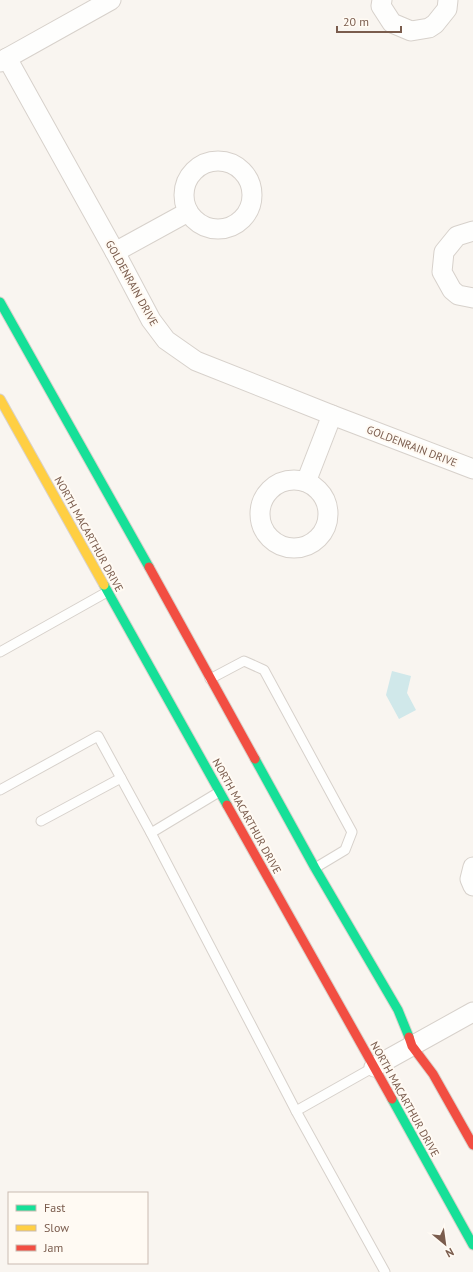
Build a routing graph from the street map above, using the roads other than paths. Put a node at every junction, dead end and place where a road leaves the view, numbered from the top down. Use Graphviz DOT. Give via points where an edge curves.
graph roads {
  1 [pos="111,0"];
  2 [pos="382,0"];
  3 [pos="448,0"];
  4 [pos="4,60"];
  5 [pos="188,212"];
  6 [pos="473,231"];
  7 [pos="115,252"];
  8 [pos="473,298"];
  9 [pos="0,302"];
  10 [pos="0,399"];
  11 [pos="332,415"];
  12 [pos="473,469"];
  13 [pos="306,482"];
  14 [pos="107,592"];
  15 [pos="0,652"];
  16 [pos="210,679"];
  17 [pos="121,778"];
  18 [pos="0,790"];
  19 [pos="219,792"];
  20 [pos="41,821"];
  21 [pos="151,833"];
  22 [pos="473,867"];
  23 [pos="314,868"];
  24 [pos="473,886"];
  25 [pos="473,1012"];
  26 [pos="412,1046"];
  27 [pos="374,1067"];
  28 [pos="296,1111"];
  29 [pos="473,1145"];
  30 [pos="473,1245"];
  31 [pos="385,1272"];
  1 -- 4 [label="street"];
  2 -- 3 [label="street" via="381,6 392,23 411,31 430,28 435,24 447,9"];
  4 -- 7 [label="street, GOLDENRAIN DRIVE"];
  5 -- 7 [label="street"];
  6 -- 8 [label="street" via="457,236 444,252 442,272 452,290 458,295"];
  7 -- 11 [label="street, GOLDENRAIN DRIVE" via="151,320 166,340 196,362"];
  9 -- 16 [label="main road"];
  10 -- 14 [label="main road, NORTH MACARTHUR DRIVE"];
  11 -- 12 [label="street, GOLDENRAIN DRIVE"];
  11 -- 13 [label="street"];
  14 -- 15 [label="lane"];
  14 -- 19 [label="main road, NORTH MACARTHUR DRIVE"];
  16 -- 23 [label="main road"];
  16 -- 23 [label="lane" via="244,661 264,670 268,677 352,832 345,850"];
  17 -- 18 [label="lane" via="98,736"];
  17 -- 20 [label="lane"];
  17 -- 21 [label="lane"];
  19 -- 21 [label="lane"];
  19 -- 27 [label="main road, NORTH MACARTHUR DRIVE"];
  21 -- 28 [label="lane"];
  22 -- 24 [label="street" via="470,879"];
  23 -- 26 [label="main road" via="398,1010"];
  25 -- 26 [label="street"];
  26 -- 27 [label="street"];
  26 -- 29 [label="main road" via="433,1074"];
  27 -- 28 [label="lane"];
  27 -- 30 [label="main road, NORTH MACARTHUR DRIVE"];
  28 -- 31 [label="lane"];
}
